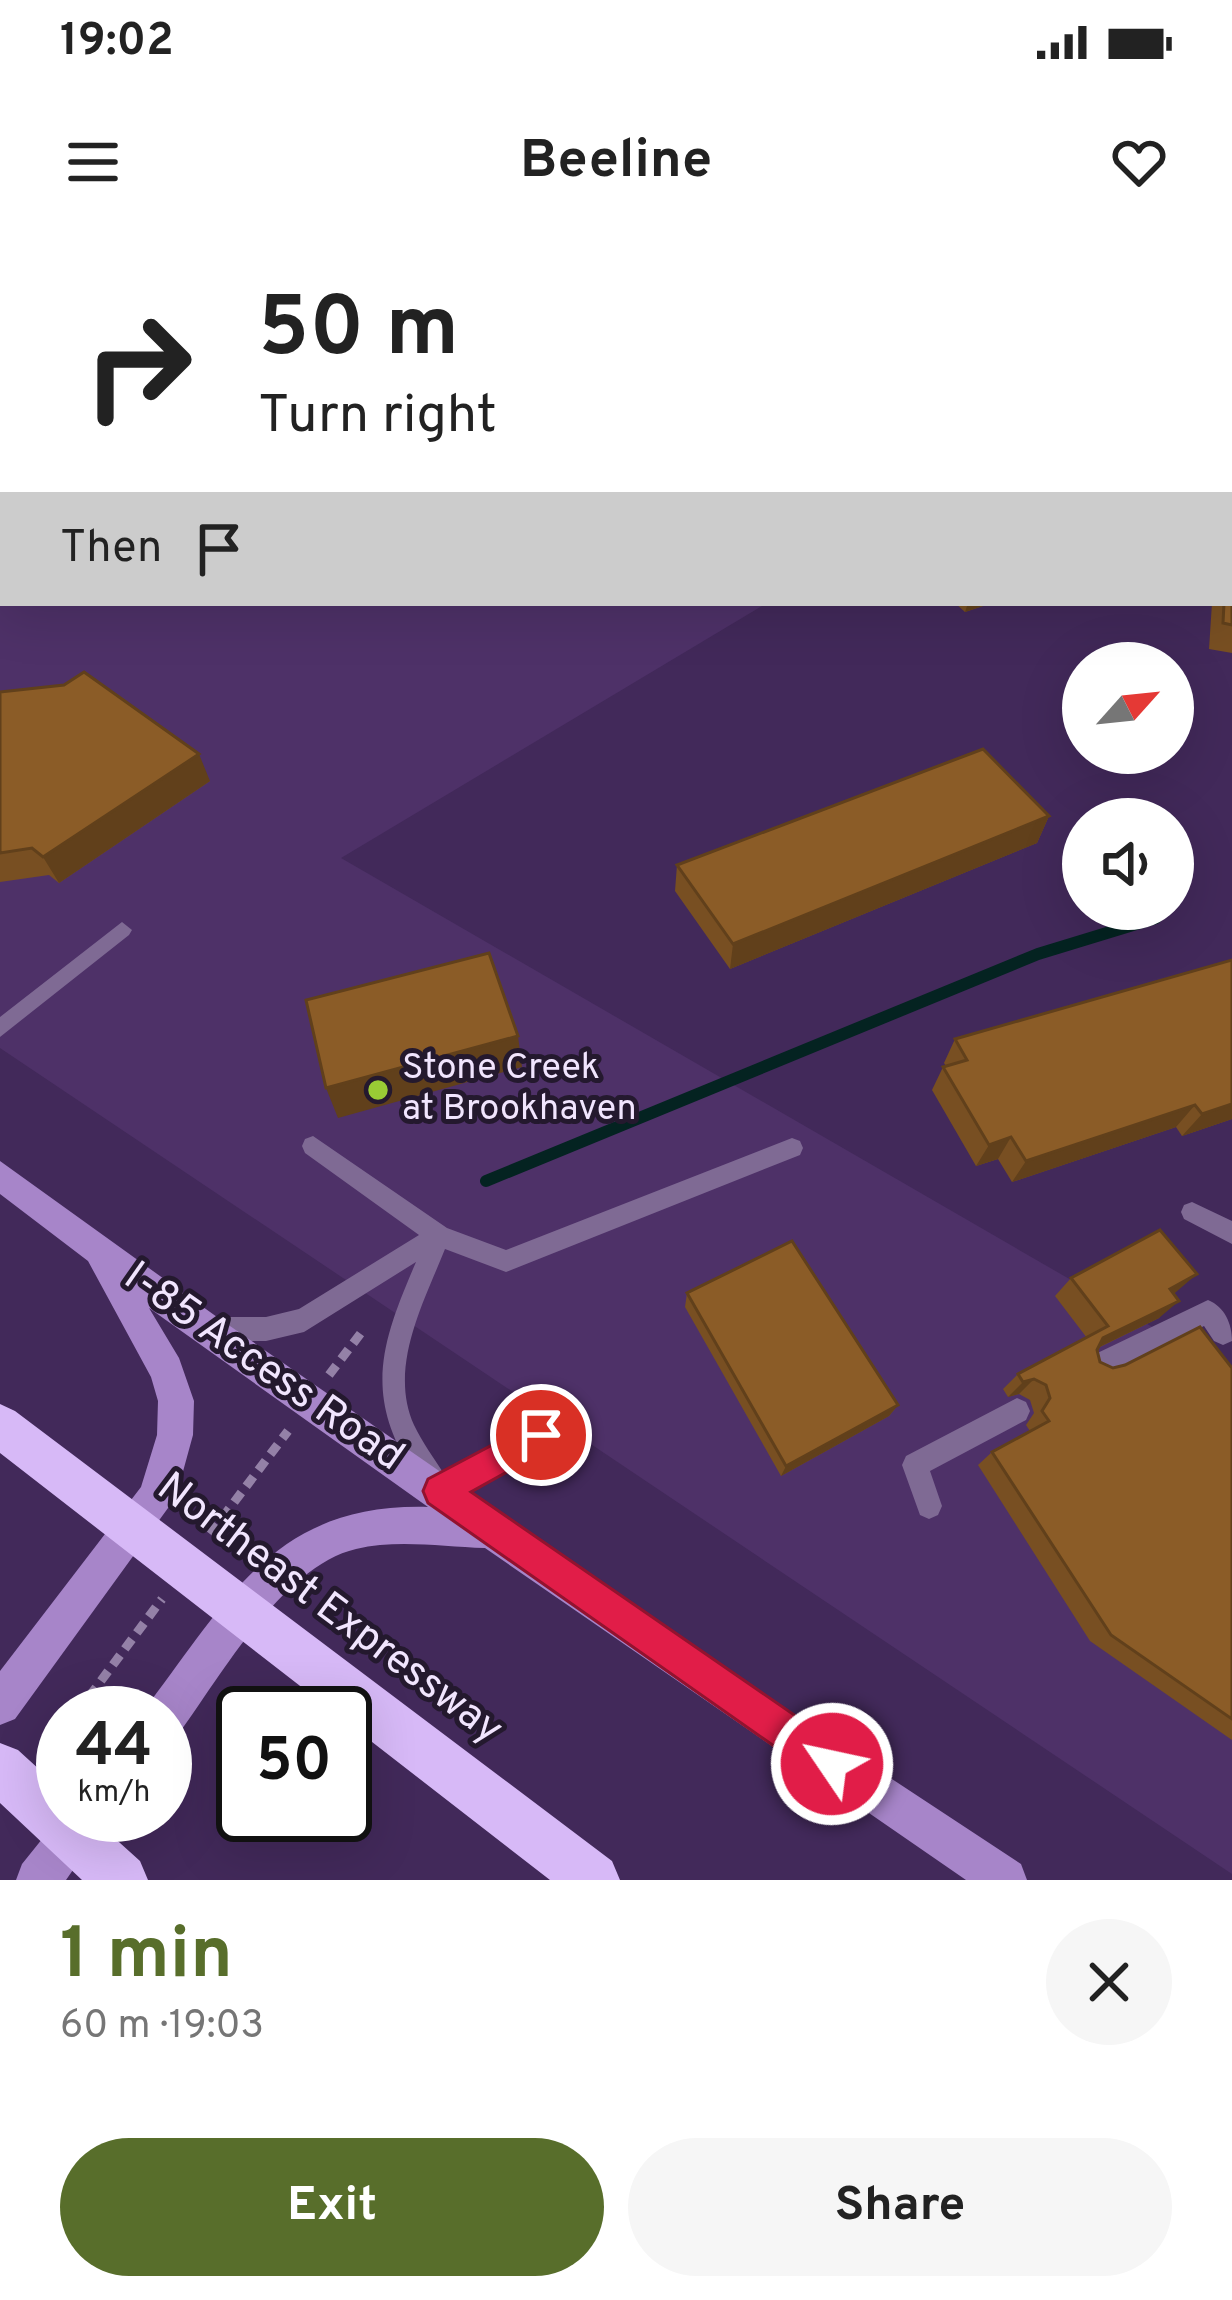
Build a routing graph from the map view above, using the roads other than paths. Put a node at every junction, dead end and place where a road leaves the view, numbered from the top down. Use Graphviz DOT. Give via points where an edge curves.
graph roads {
  1 [pos="122,930"];
  2 [pos="0,1029"];
  3 [pos="313,1146"];
  4 [pos="792,1148"];
  5 [pos="0,1175"];
  6 [pos="1192,1212"];
  7 [pos="1232,1233"];
  8 [pos="439,1236"];
  9 [pos="100,1255"];
  10 [pos="205,1329"];
  11 [pos="1223,1333"];
  12 [pos="1096,1366"];
  13 [pos="1017,1411"];
  14 [pos="7,1432"];
  15 [pos="541,1435"];
  16 [pos="440,1491"];
  17 [pos="929,1506"];
  18 [pos="495,1529"];
  19 [pos="189,1686"];
  20 [pos="0,1705"];
  21 [pos="0,1768"];
  22 [pos="67,1842"];
  23 [pos="38,1880"];
  24 [pos="121,1880"];
  25 [pos="593,1880"];
  26 [pos="1005,1880"];
  1 -- 2 [label="lane"];
  3 -- 8 [label="lane"];
  4 -- 8 [label="lane" via="506,1261"];
  5 -- 9 [label="main road, I-85 Access Road"];
  6 -- 7 [label="lane"];
  8 -- 10 [label="lane" via="304,1320"];
  8 -- 16 [label="lane" via="395,1350 391,1391 401,1426"];
  9 -- 10 [label="main road, I-85 Access Road"];
  9 -- 20 [label="main road" via="166,1370 176,1436 157,1497"];
  10 -- 16 [label="main road, I-85 Access Road"];
  11 -- 12 [label="lane" via="1208,1312"];
  13 -- 17 [label="lane" via="915,1465"];
  14 -- 25 [label="highway, Northeast Expressway"];
  15 -- 16 [label="lane"];
  16 -- 18 [label="main road, I-85 Access Road"];
  18 -- 19 [label="main road" via="354,1530 306,1549 269,1582"];
  18 -- 26 [label="main road, I-85 Access Road"];
  21 -- 24 [label="highway"];
  22 -- 23 [label="main road"];
}
